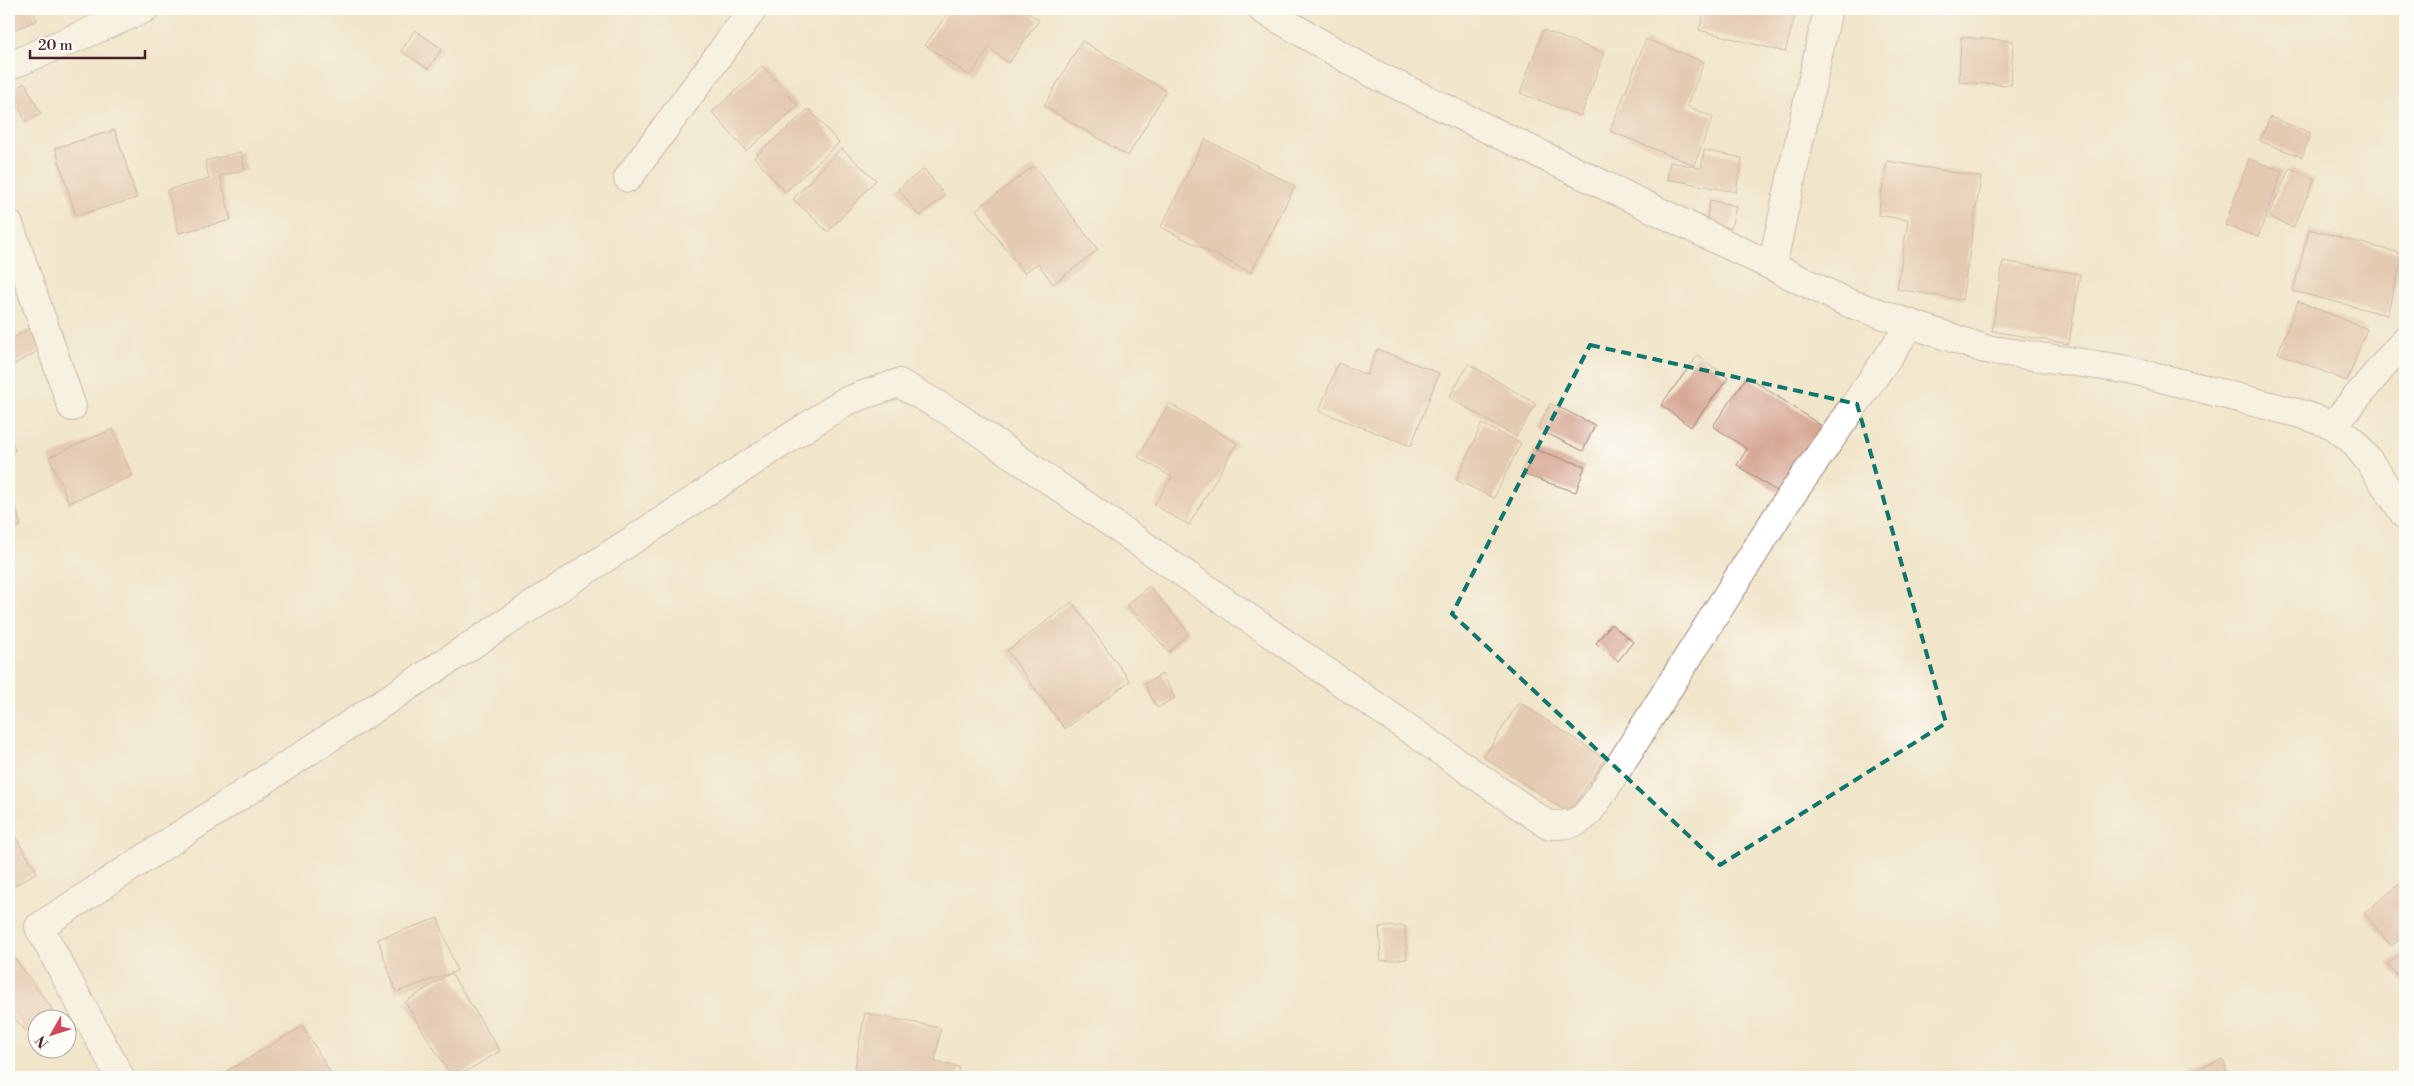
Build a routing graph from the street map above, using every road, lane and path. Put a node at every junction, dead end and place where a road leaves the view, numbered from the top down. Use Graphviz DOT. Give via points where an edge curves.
graph roads {
  1 [pos="144,9"];
  2 [pos="753,9"];
  3 [pos="1262,9"];
  4 [pos="1828,9"];
  5 [pos="9,66"];
  6 [pos="628,178"];
  7 [pos="9,224"];
  8 [pos="1772,266"];
  9 [pos="1911,324"];
  10 [pos="2405,340"];
  11 [pos="72,407"];
  12 [pos="2333,425"];
  13 [pos="2405,515"];
  14 [pos="119,1077"];
  1 -- 5 [label="street"];
  2 -- 6 [label="street"];
  3 -- 8 [label="street" via="1368,71"];
  4 -- 8 [label="street"];
  7 -- 11 [label="street"];
  8 -- 9 [label="street" via="1846,302"];
  9 -- 12 [label="street" via="1985,349 2130,370"];
  9 -- 14 [label="street" via="1783,507 1600,798 1585,818 1567,826 1548,825 952,413 899,383 846,402 39,927"];
  10 -- 12 [label="street"];
  12 -- 13 [label="street" via="2352,440 2369,461"];
}
